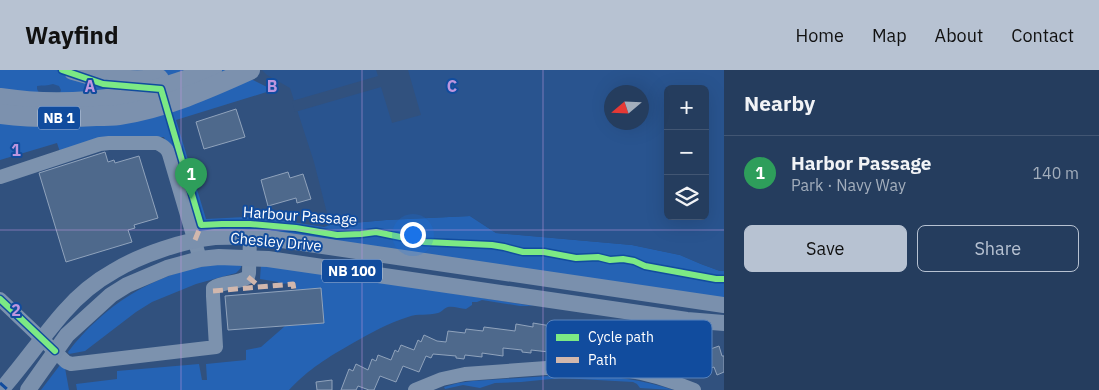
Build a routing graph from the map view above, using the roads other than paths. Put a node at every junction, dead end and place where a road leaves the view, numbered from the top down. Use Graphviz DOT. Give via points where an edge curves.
graph roads {
  1 [pos="73,70"];
  2 [pos="250,70"];
  3 [pos="206,72"];
  4 [pos="0,98"];
  5 [pos="0,114"];
  6 [pos="119,115"];
  7 [pos="0,127"];
  8 [pos="0,177"];
  9 [pos="250,237"];
  10 [pos="195,240"];
  11 [pos="250,257"];
  12 [pos="200,259"];
  13 [pos="0,299"];
  14 [pos="689,301"];
  15 [pos="724,305"];
  16 [pos="688,320"];
  17 [pos="42,339"];
  18 [pos="54,351"];
  19 [pos="546,368"];
  20 [pos="660,378"];
  21 [pos="1,390"];
  22 [pos="28,390"];
  23 [pos="415,390"];
  24 [pos="694,390"];
  1 -- 3 [label="highway" via="93,76 144,81"];
  2 -- 6 [label="highway, NB 1" via="160,106"];
  3 -- 4 [label="highway, NB 1" via="162,88 110,98 55,102"];
  5 -- 6 [label="highway, NB 1" via="72,118"];
  6 -- 7 [label="highway" via="73,127"];
  8 -- 10 [label="street" via="100,144 157,144 167,149 169,154"];
  9 -- 10 [label="main road, Chesley Drive / NB 100"];
  9 -- 11 [label="street"];
  9 -- 14 [label="main road, Chesley Drive / NB 100"];
  10 -- 12 [label="street"];
  10 -- 17 [label="main road, Chesley Drive / NB 100" via="155,252 113,271 79,297"];
  11 -- 12 [label="main road, Chesley Drive / NB 100"];
  11 -- 16 [label="main road, Chesley Drive / NB 100"];
  11 -- 18 [label="street" via="248,277 213,288 216,347 71,364"];
  12 -- 18 [label="main road, Chesley Drive / NB 100" via="166,268 111,295 66,335"];
  13 -- 17 [label="street"];
  14 -- 15 [label="main road, Chesley Drive / NB 100"];
  14 -- 16 [label="main road"];
  17 -- 18 [label="street"];
  17 -- 21 [label="main road, Chesley Drive / NB 100"];
  18 -- 22 [label="main road, Chesley Drive / NB 100"];
  19 -- 23 [label="street" via="466,374"];
  20 -- 24 [label="street"];
}
